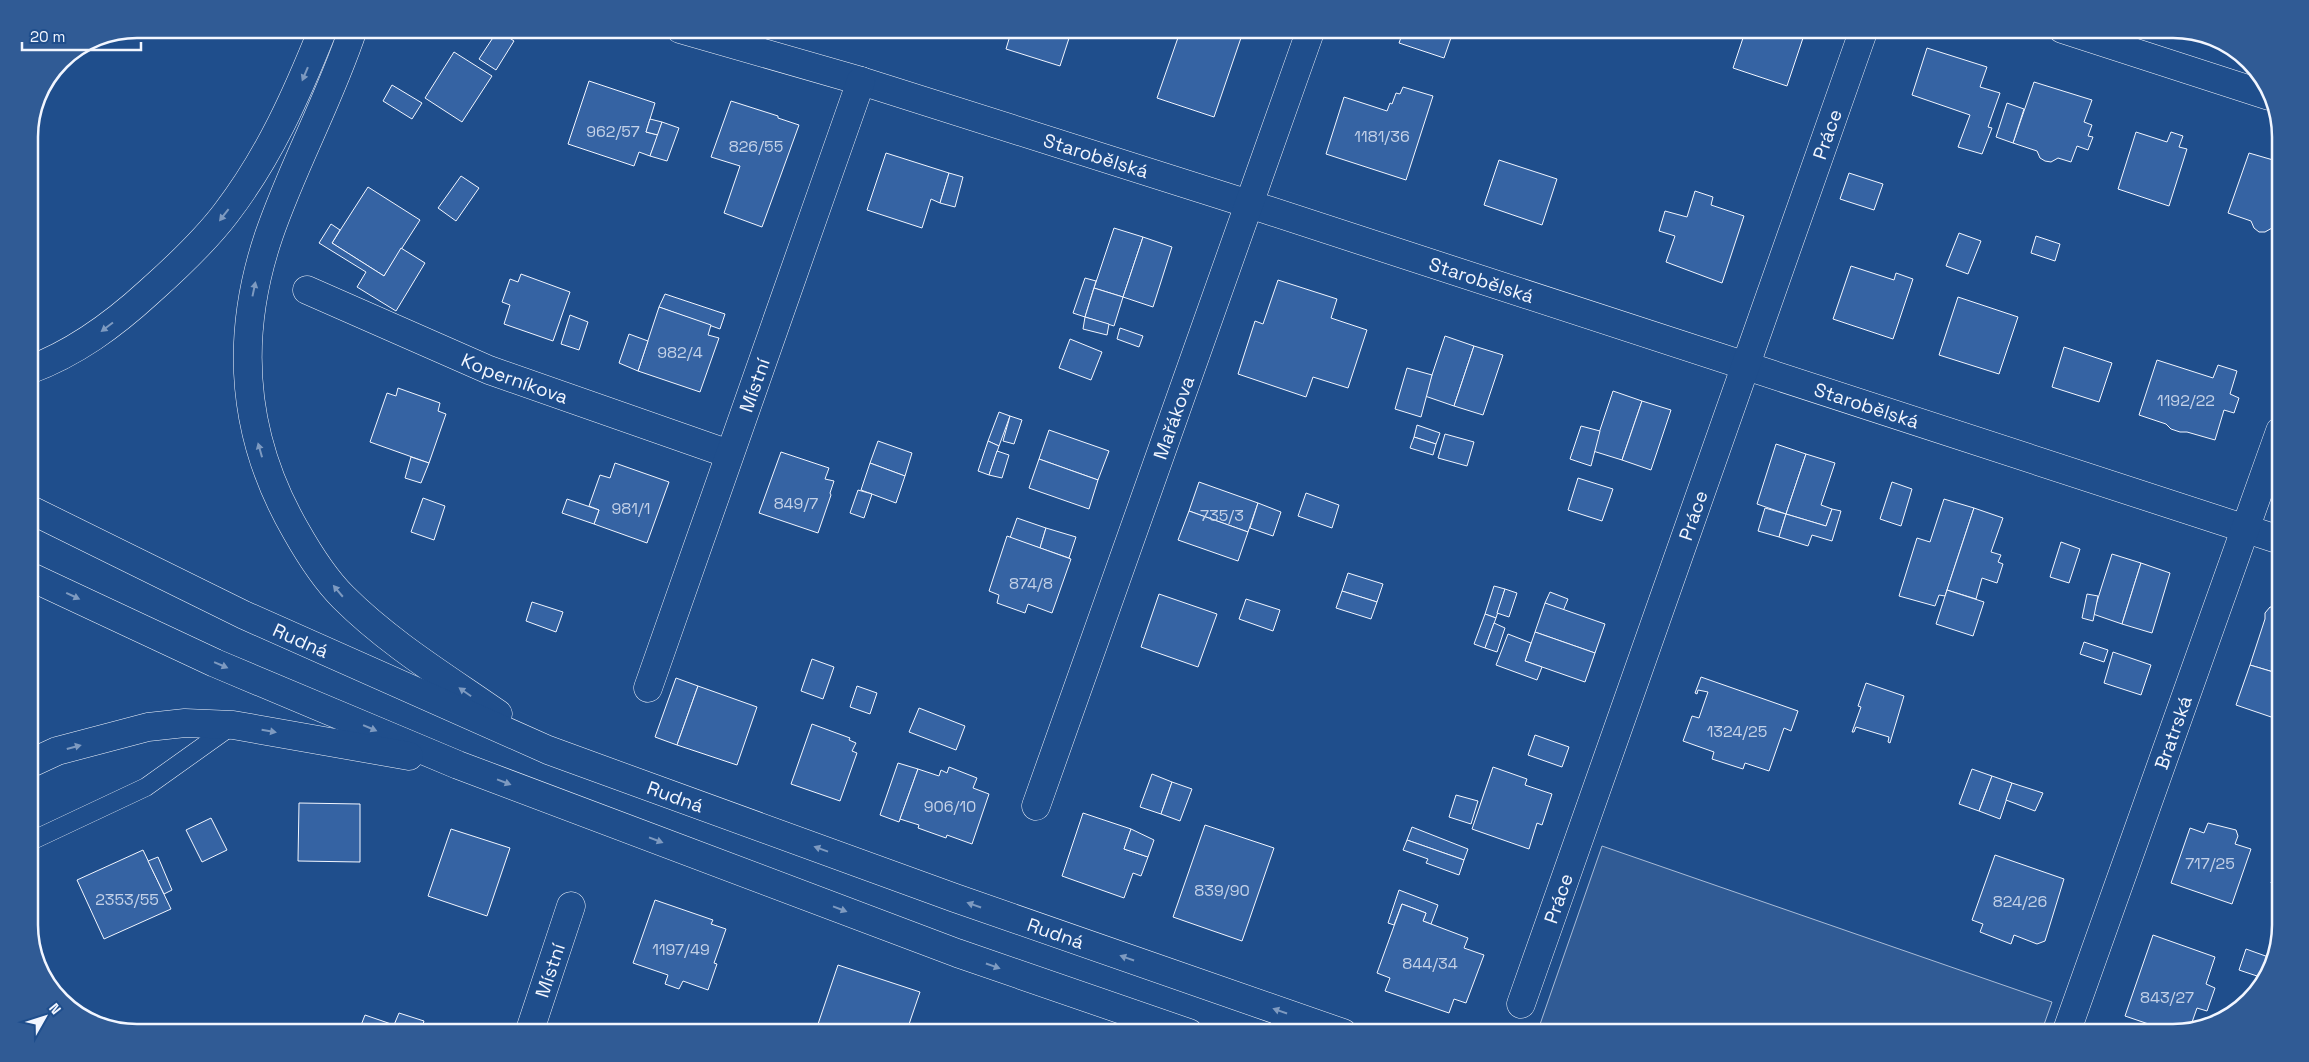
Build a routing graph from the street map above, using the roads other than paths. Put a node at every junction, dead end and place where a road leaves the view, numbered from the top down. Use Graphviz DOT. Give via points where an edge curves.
graph roads {
  1 [pos="319,38"];
  2 [pos="350,38"];
  3 [pos="711,38"];
  4 [pos="1308,38"];
  5 [pos="1861,38"];
  6 [pos="2090,38"];
  7 [pos="861,82"];
  8 [pos="2261,93"];
  9 [pos="1249,204"];
  10 [pos="307,290"];
  11 [pos="1746,365"];
  12 [pos="38,366"];
  13 [pos="729,454"];
  14 [pos="2271,456"];
  15 [pos="38,512"];
  16 [pos="2246,528"];
  17 [pos="2272,537"];
  18 [pos="38,580"];
  19 [pos="648,688"];
  20 [pos="232,725"];
  21 [pos="548,750"];
  22 [pos="38,760"];
  23 [pos="458,765"];
  24 [pos="1036,806"];
  25 [pos="38,838"];
  26 [pos="572,906"];
  27 [pos="1521,1004"];
  28 [pos="532,1024"];
  29 [pos="1163,1024"];
  30 [pos="1317,1024"];
  31 [pos="2069,1024"];
  1 -- 12 [label="main road, one-way" via="273,140 213,229 170,273 110,326 75,349"];
  21 -- 2 [label="main road, one-way" via="392,640 341,596 322,572 281,504 261,453 250,407 246,360 254,288 281,202"];
  3 -- 7 [label="main road, Starobělská"];
  4 -- 9 [label="main road, Mařákova"];
  5 -- 11 [label="main road, Práce"];
  6 -- 8 [label="main road"];
  7 -- 9 [label="main road, Starobělská"];
  7 -- 13 [label="main road, Místní"];
  9 -- 11 [label="main road, Starobělská"];
  9 -- 24 [label="main road, Mařákova"];
  10 -- 13 [label="main road, Koperníkova" via="489,370"];
  11 -- 16 [label="main road, Starobělská"];
  11 -- 27 [label="main road, Práce"];
  13 -- 19 [label="main road, Místní"];
  14 -- 16 [label="main road, Bratrská"];
  15 -- 21 [label="main road, Rudná" via="244,615"];
  16 -- 17 [label="main road, Starobělská"];
  16 -- 31 [label="main road, Bratrská"];
  18 -- 23 [label="main road, one-way" via="215,663"];
  22 -- 20 [label="main road, one-way" via="57,751 148,727 185,723"];
  20 -- 23 [label="main road, one-way"];
  20 -- 25 [label="lane" via="146,787"];
  30 -- 21 [label="main road, Rudná, one-way" via="955,898"];
  23 -- 29 [label="main road, one-way" via="957,953"];
  26 -- 28 [label="main road, Místní"];
}
